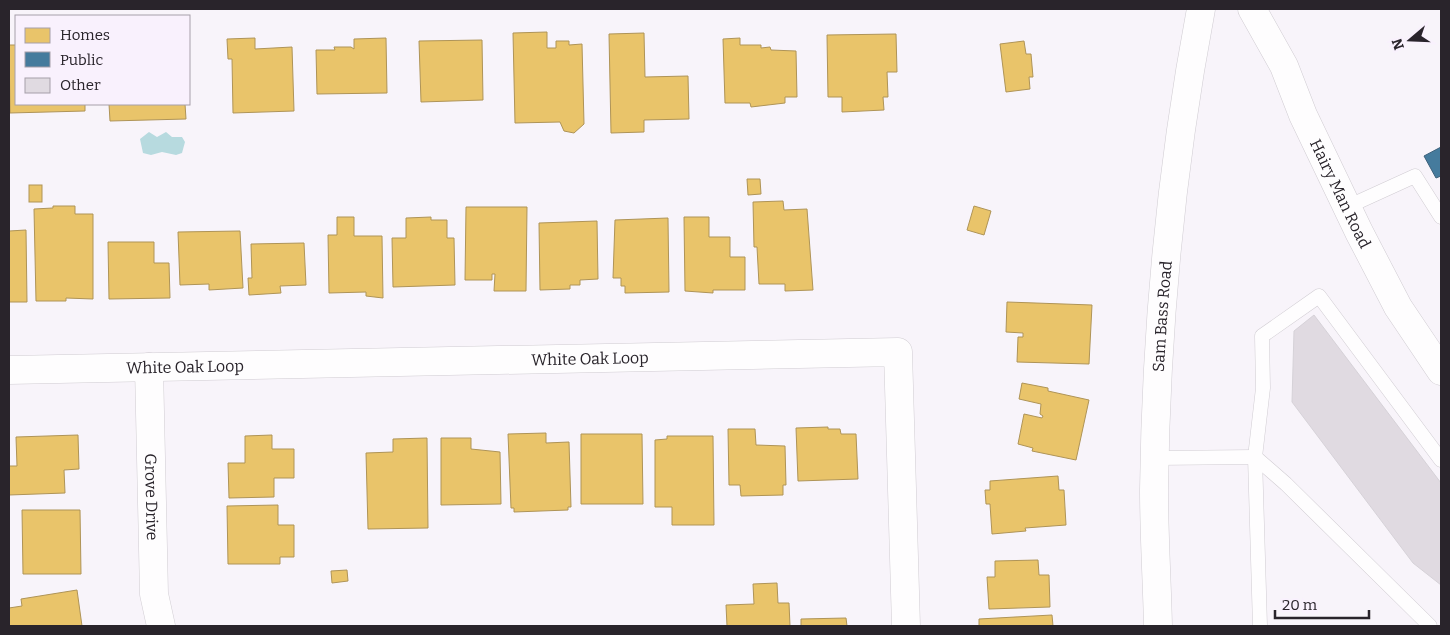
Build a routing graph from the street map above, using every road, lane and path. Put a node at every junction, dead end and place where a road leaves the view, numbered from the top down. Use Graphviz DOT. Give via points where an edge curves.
graph roads {
  1 [pos="1201,9"];
  2 [pos="1252,9"];
  3 [pos="1347,207"];
  4 [pos="1441,217"];
  5 [pos="149,367"];
  6 [pos="1441,368"];
  7 [pos="9,370"];
  8 [pos="1255,456"];
  9 [pos="1155,458"];
  10 [pos="1441,460"];
  11 [pos="161,626"];
  12 [pos="906,626"];
  13 [pos="1158,626"];
  14 [pos="1260,626"];
  15 [pos="1430,626"];
  1 -- 9 [label="street, Sam Bass Road" via="1185,96 1160,330"];
  2 -- 3 [label="street, Hairy Man Road" via="1284,66 1303,115"];
  3 -- 4 [label="lane" via="1415,176"];
  3 -- 6 [label="street, Hairy Man Road" via="1398,307"];
  5 -- 7 [label="street, White Oak Loop"];
  5 -- 11 [label="street, Grove Drive" via="154,594"];
  5 -- 12 [label="street, White Oak Loop" via="898,352"];
  8 -- 9 [label="lane"];
  8 -- 10 [label="lane" via="1263,388 1262,336 1319,296"];
  8 -- 14 [label="lane"];
  8 -- 15 [label="lane"];
  9 -- 13 [label="street, Sam Bass Road"];
}
